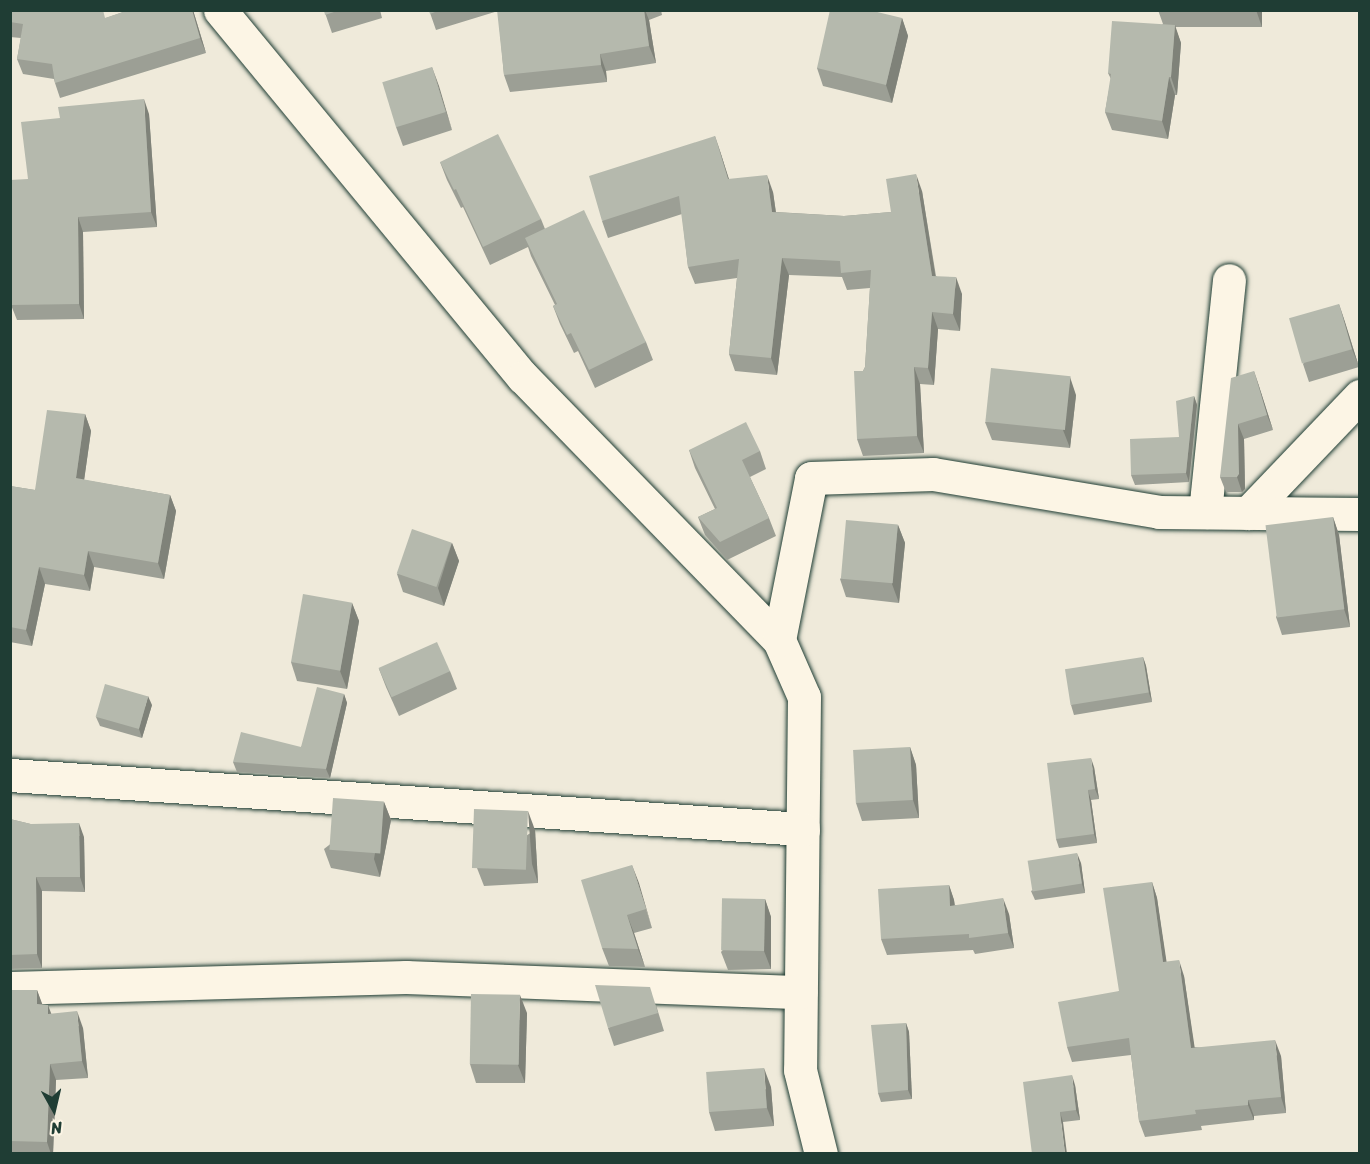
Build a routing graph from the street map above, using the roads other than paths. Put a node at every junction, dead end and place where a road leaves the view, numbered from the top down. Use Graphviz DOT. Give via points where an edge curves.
graph roads {
  1 [pos="220,10"];
  2 [pos="1229,280"];
  3 [pos="1359,396"];
  4 [pos="1205,512"];
  5 [pos="1248,513"];
  6 [pos="1359,514"];
  7 [pos="779,639"];
  8 [pos="10,775"];
  9 [pos="803,829"];
  10 [pos="10,988"];
  11 [pos="801,992"];
  12 [pos="821,1154"];
  1 -- 7 [label="street" via="523,377"];
  2 -- 4 [label="street"];
  3 -- 5 [label="street"];
  4 -- 5 [label="street"];
  4 -- 7 [label="street" via="1159,512 933,474 812,478"];
  5 -- 6 [label="street"];
  7 -- 9 [label="street" via="804,697"];
  8 -- 9 [label="street"];
  9 -- 11 [label="street"];
  10 -- 11 [label="street" via="406,977"];
  11 -- 12 [label="street" via="800,1070"];
}
